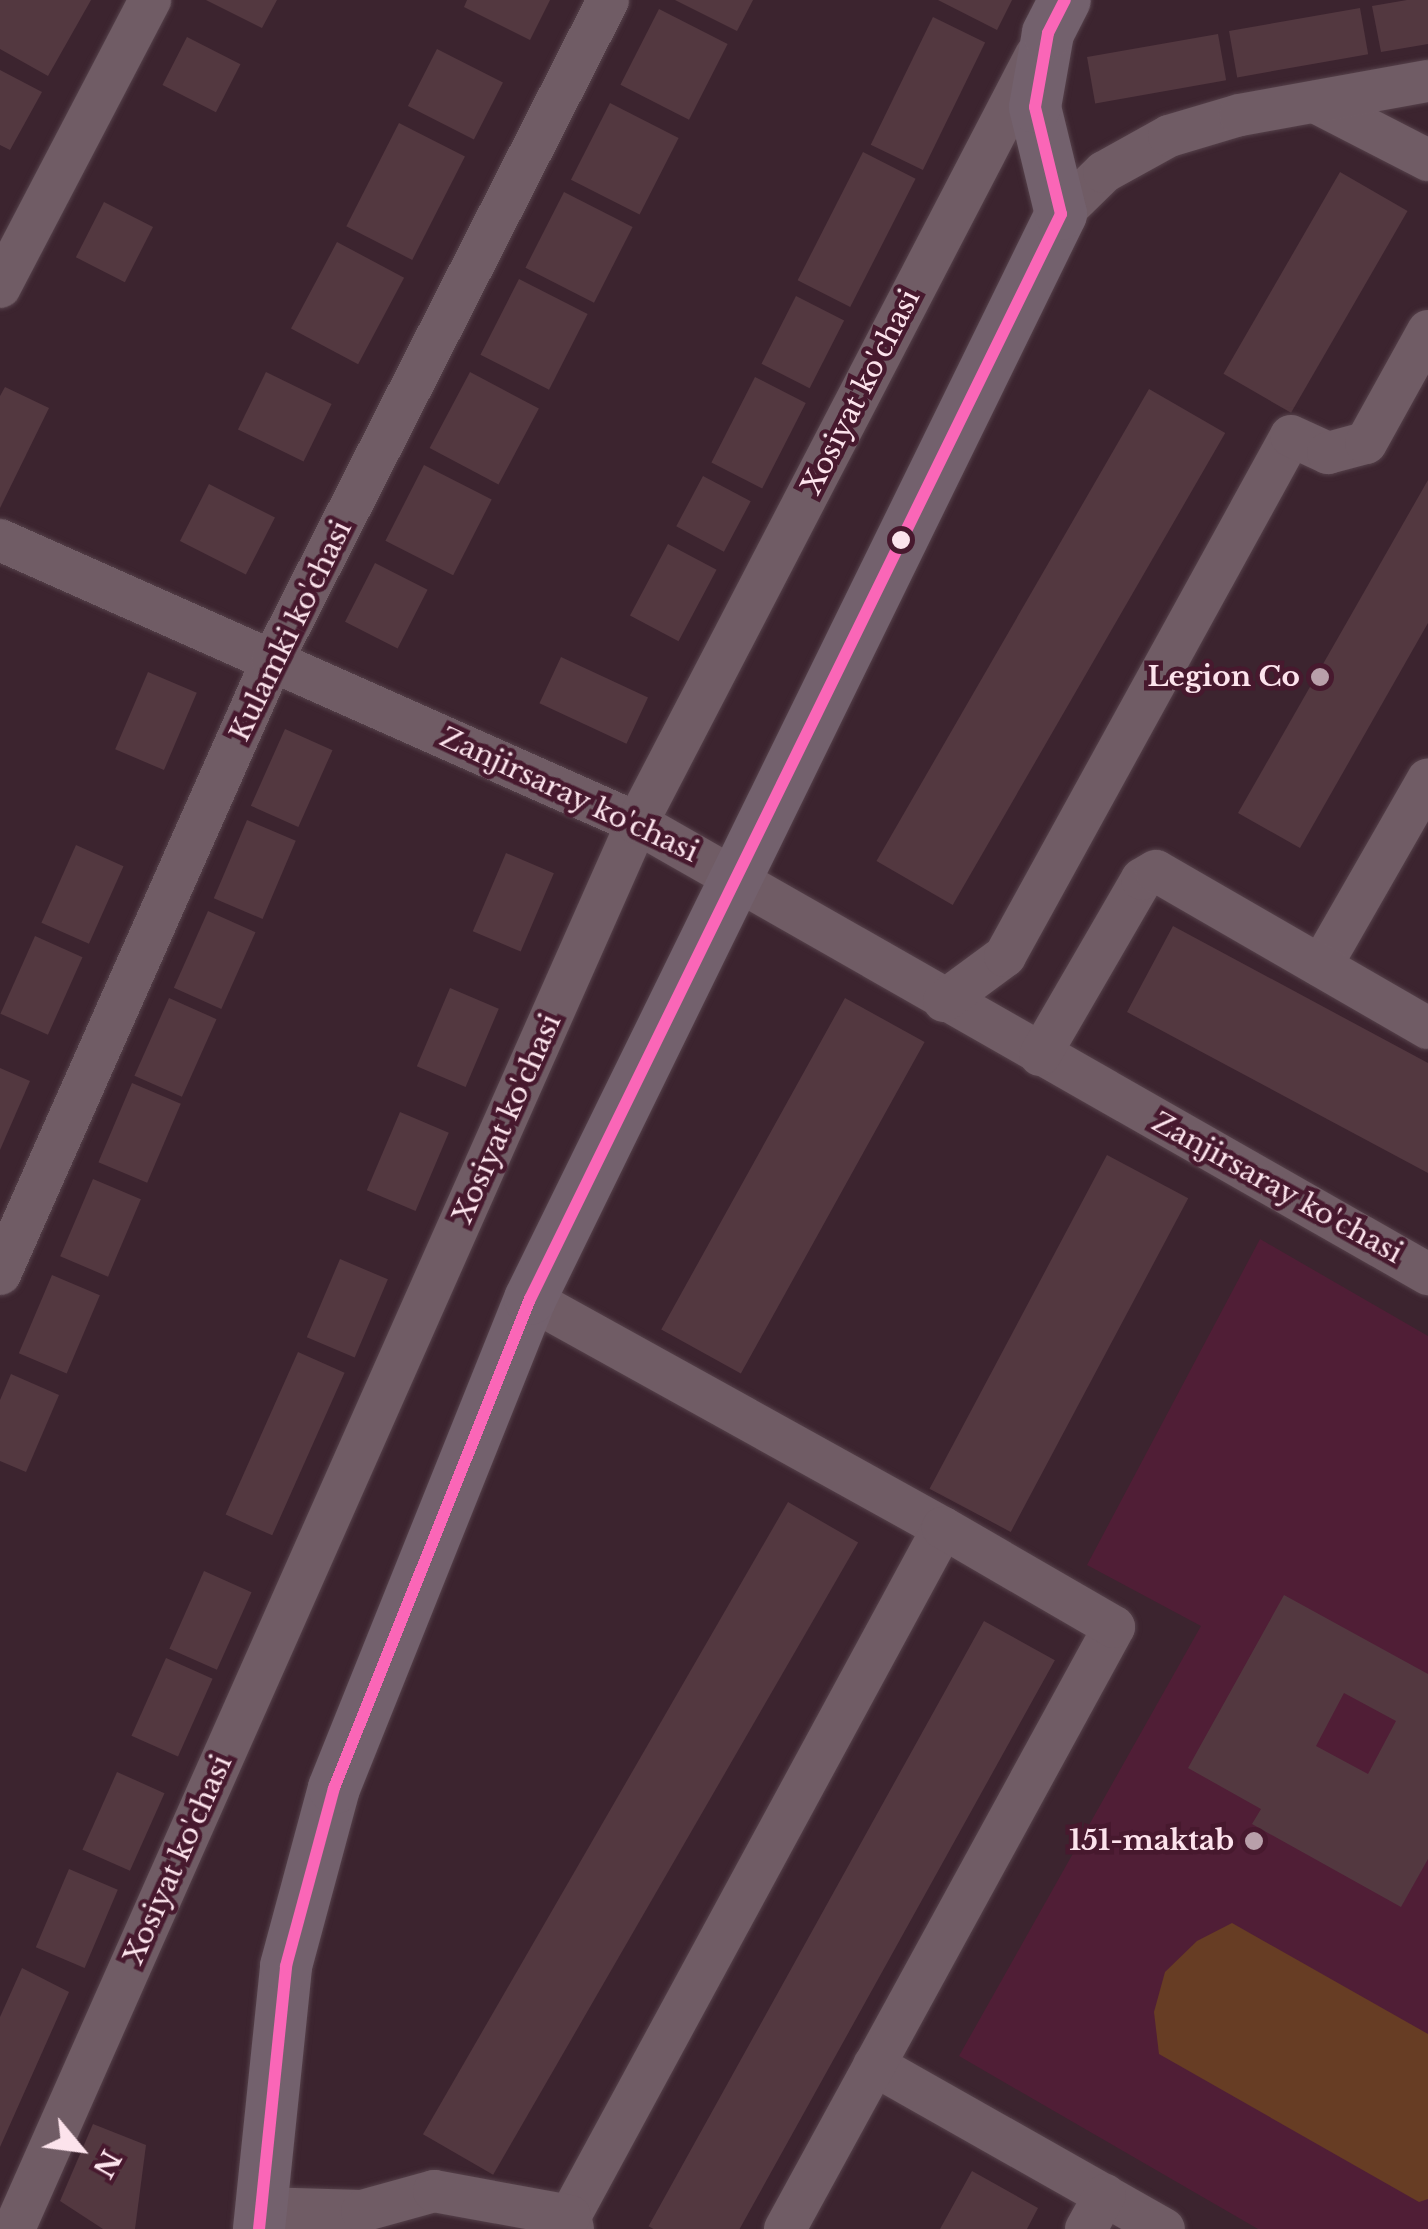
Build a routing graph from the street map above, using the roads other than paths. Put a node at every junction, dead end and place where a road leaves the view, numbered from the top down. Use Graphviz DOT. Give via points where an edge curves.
graph roads {
  1 [pos="150,0"];
  2 [pos="608,0"];
  3 [pos="1056,16"];
  4 [pos="1428,81"];
  5 [pos="1315,102"];
  6 [pos="1428,160"];
  7 [pos="1062,214"];
  8 [pos="0,287"];
  9 [pos="1428,331"];
  10 [pos="0,540"];
  11 [pos="272,660"];
  12 [pos="1428,779"];
  13 [pos="637,823"];
  14 [pos="734,873"];
  15 [pos="1321,966"];
  16 [pos="944,1002"];
  17 [pos="1428,1028"];
  18 [pos="1040,1055"];
  19 [pos="0,1274"];
  20 [pos="1428,1274"];
  21 [pos="530,1299"];
  22 [pos="943,1528"];
  23 [pos="874,2065"];
  24 [pos="1095,2212"];
  25 [pos="260,2218"];
  26 [pos="571,2223"];
  27 [pos="14,2229"];
  28 [pos="786,2229"];
  29 [pos="1164,2229"];
  1 -- 8 [label="street"];
  2 -- 11 [label="street, Kulamki ko'chasi"];
  3 -- 7 [label="main road, Xosiyat ko'chasi" via="1035,107"];
  3 -- 13 [label="street, Xosiyat ko'chasi"];
  4 -- 5 [label="street"];
  5 -- 6 [label="street"];
  5 -- 7 [label="street" via="1169,136 1104,172"];
  7 -- 14 [label="main road"];
  9 -- 16 [label="street" via="1366,444 1328,452 1290,436 1005,956"];
  10 -- 11 [label="street, Zanjirsaray ko'chasi"];
  11 -- 13 [label="street, Zanjirsaray ko'chasi"];
  11 -- 19 [label="street, Kulamki ko'chasi"];
  12 -- 15 [label="street"];
  13 -- 14 [label="street, Zanjirsaray ko'chasi"];
  13 -- 27 [label="street, Xosiyat ko'chasi"];
  14 -- 16 [label="street, Zanjirsaray ko'chasi"];
  14 -- 21 [label="main road"];
  15 -- 17 [label="street"];
  15 -- 18 [label="street" via="1156,871 1142,879"];
  16 -- 18 [label="street, Zanjirsaray ko'chasi"];
  18 -- 20 [label="street, Zanjirsaray ko'chasi"];
  21 -- 22 [label="street"];
  21 -- 25 [label="main road" via="313,1846 286,1966"];
  22 -- 23 [label="street" via="1114,1627"];
  22 -- 26 [label="street"];
  23 -- 24 [label="street"];
  23 -- 28 [label="street"];
  24 -- 29 [label="street"];
  25 -- 26 [label="street" via="362,2212 434,2191"];
}
